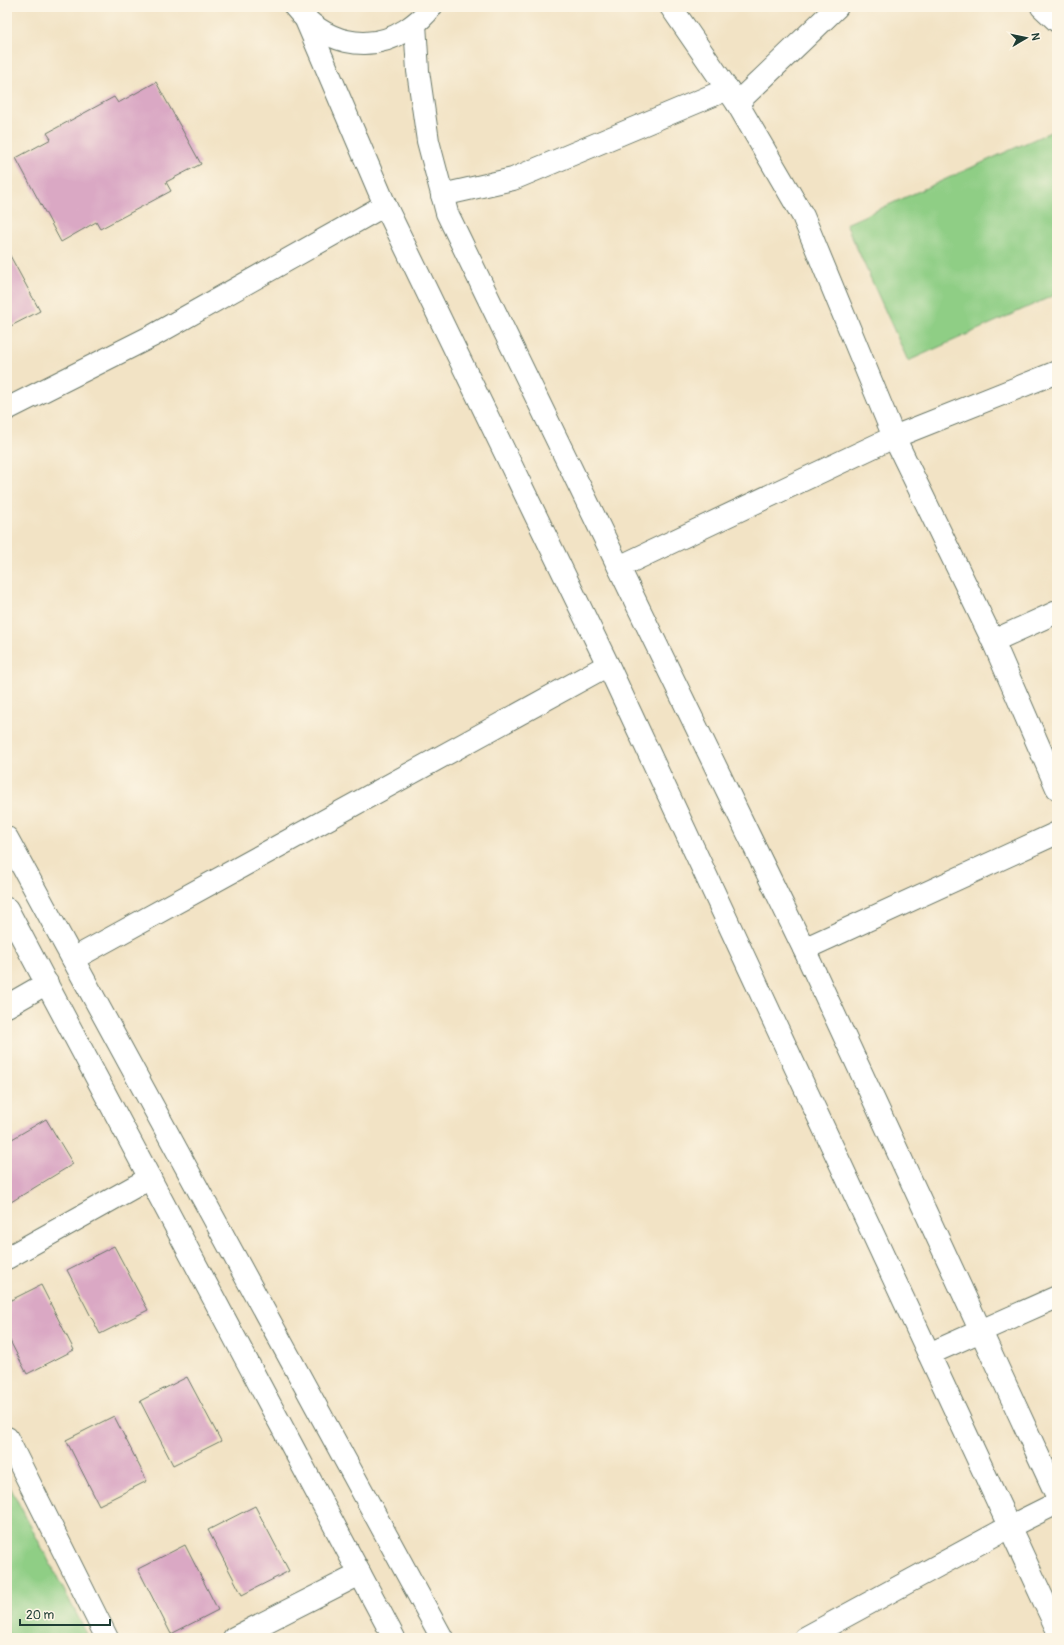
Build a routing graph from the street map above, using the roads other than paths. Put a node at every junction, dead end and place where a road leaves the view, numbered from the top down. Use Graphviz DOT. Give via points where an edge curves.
graph roads {
  1 [pos="431,7"];
  2 [pos="671,7"];
  3 [pos="837,7"];
  4 [pos="1042,7"];
  5 [pos="301,14"];
  6 [pos="1057,21"];
  7 [pos="415,24"];
  8 [pos="733,96"];
  9 [pos="442,195"];
  10 [pos="385,205"];
  11 [pos="1057,372"];
  12 [pos="7,408"];
  13 [pos="894,437"];
  14 [pos="619,567"];
  15 [pos="1057,612"];
  16 [pos="993,641"];
  17 [pos="608,665"];
  18 [pos="1057,788"];
  19 [pos="1057,833"];
  20 [pos="7,838"];
  21 [pos="7,909"];
  22 [pos="804,949"];
  23 [pos="73,959"];
  24 [pos="47,983"];
  25 [pos="7,1006"];
  26 [pos="150,1178"];
  27 [pos="7,1258"];
  28 [pos="1057,1297"];
  29 [pos="981,1331"];
  30 [pos="929,1354"];
  31 [pos="7,1438"];
  32 [pos="1057,1496"];
  33 [pos="1057,1503"];
  34 [pos="1010,1527"];
  35 [pos="360,1574"];
  36 [pos="1057,1629"];
  37 [pos="107,1638"];
  38 [pos="234,1638"];
  39 [pos="394,1638"];
  40 [pos="442,1638"];
  41 [pos="805,1638"];
  1 -- 7 [label="street"];
  2 -- 8 [label="street"];
  3 -- 8 [label="street"];
  4 -- 6 [label="street"];
  5 -- 7 [label="street" via="321,32 340,40 360,43 398,35"];
  5 -- 10 [label="street"];
  7 -- 9 [label="street" via="418,71 428,140"];
  8 -- 9 [label="street" via="513,179"];
  8 -- 13 [label="street" via="803,216"];
  9 -- 14 [label="street" via="447,214"];
  10 -- 12 [label="street" via="154,335"];
  10 -- 17 [label="street"];
  11 -- 13 [label="street"];
  13 -- 14 [label="street"];
  13 -- 16 [label="street"];
  14 -- 22 [label="street"];
  15 -- 16 [label="street"];
  16 -- 18 [label="street"];
  17 -- 23 [label="street"];
  17 -- 30 [label="street"];
  19 -- 22 [label="street"];
  20 -- 23 [label="street"];
  21 -- 24 [label="street"];
  22 -- 29 [label="street"];
  23 -- 40 [label="street"];
  24 -- 25 [label="street"];
  24 -- 26 [label="street"];
  26 -- 27 [label="street"];
  26 -- 35 [label="street"];
  28 -- 29 [label="street"];
  29 -- 30 [label="street"];
  29 -- 32 [label="street"];
  30 -- 34 [label="street"];
  31 -- 37 [label="street"];
  33 -- 34 [label="street"];
  34 -- 36 [label="street"];
  34 -- 41 [label="street"];
  35 -- 38 [label="street"];
  35 -- 39 [label="street"];
}
